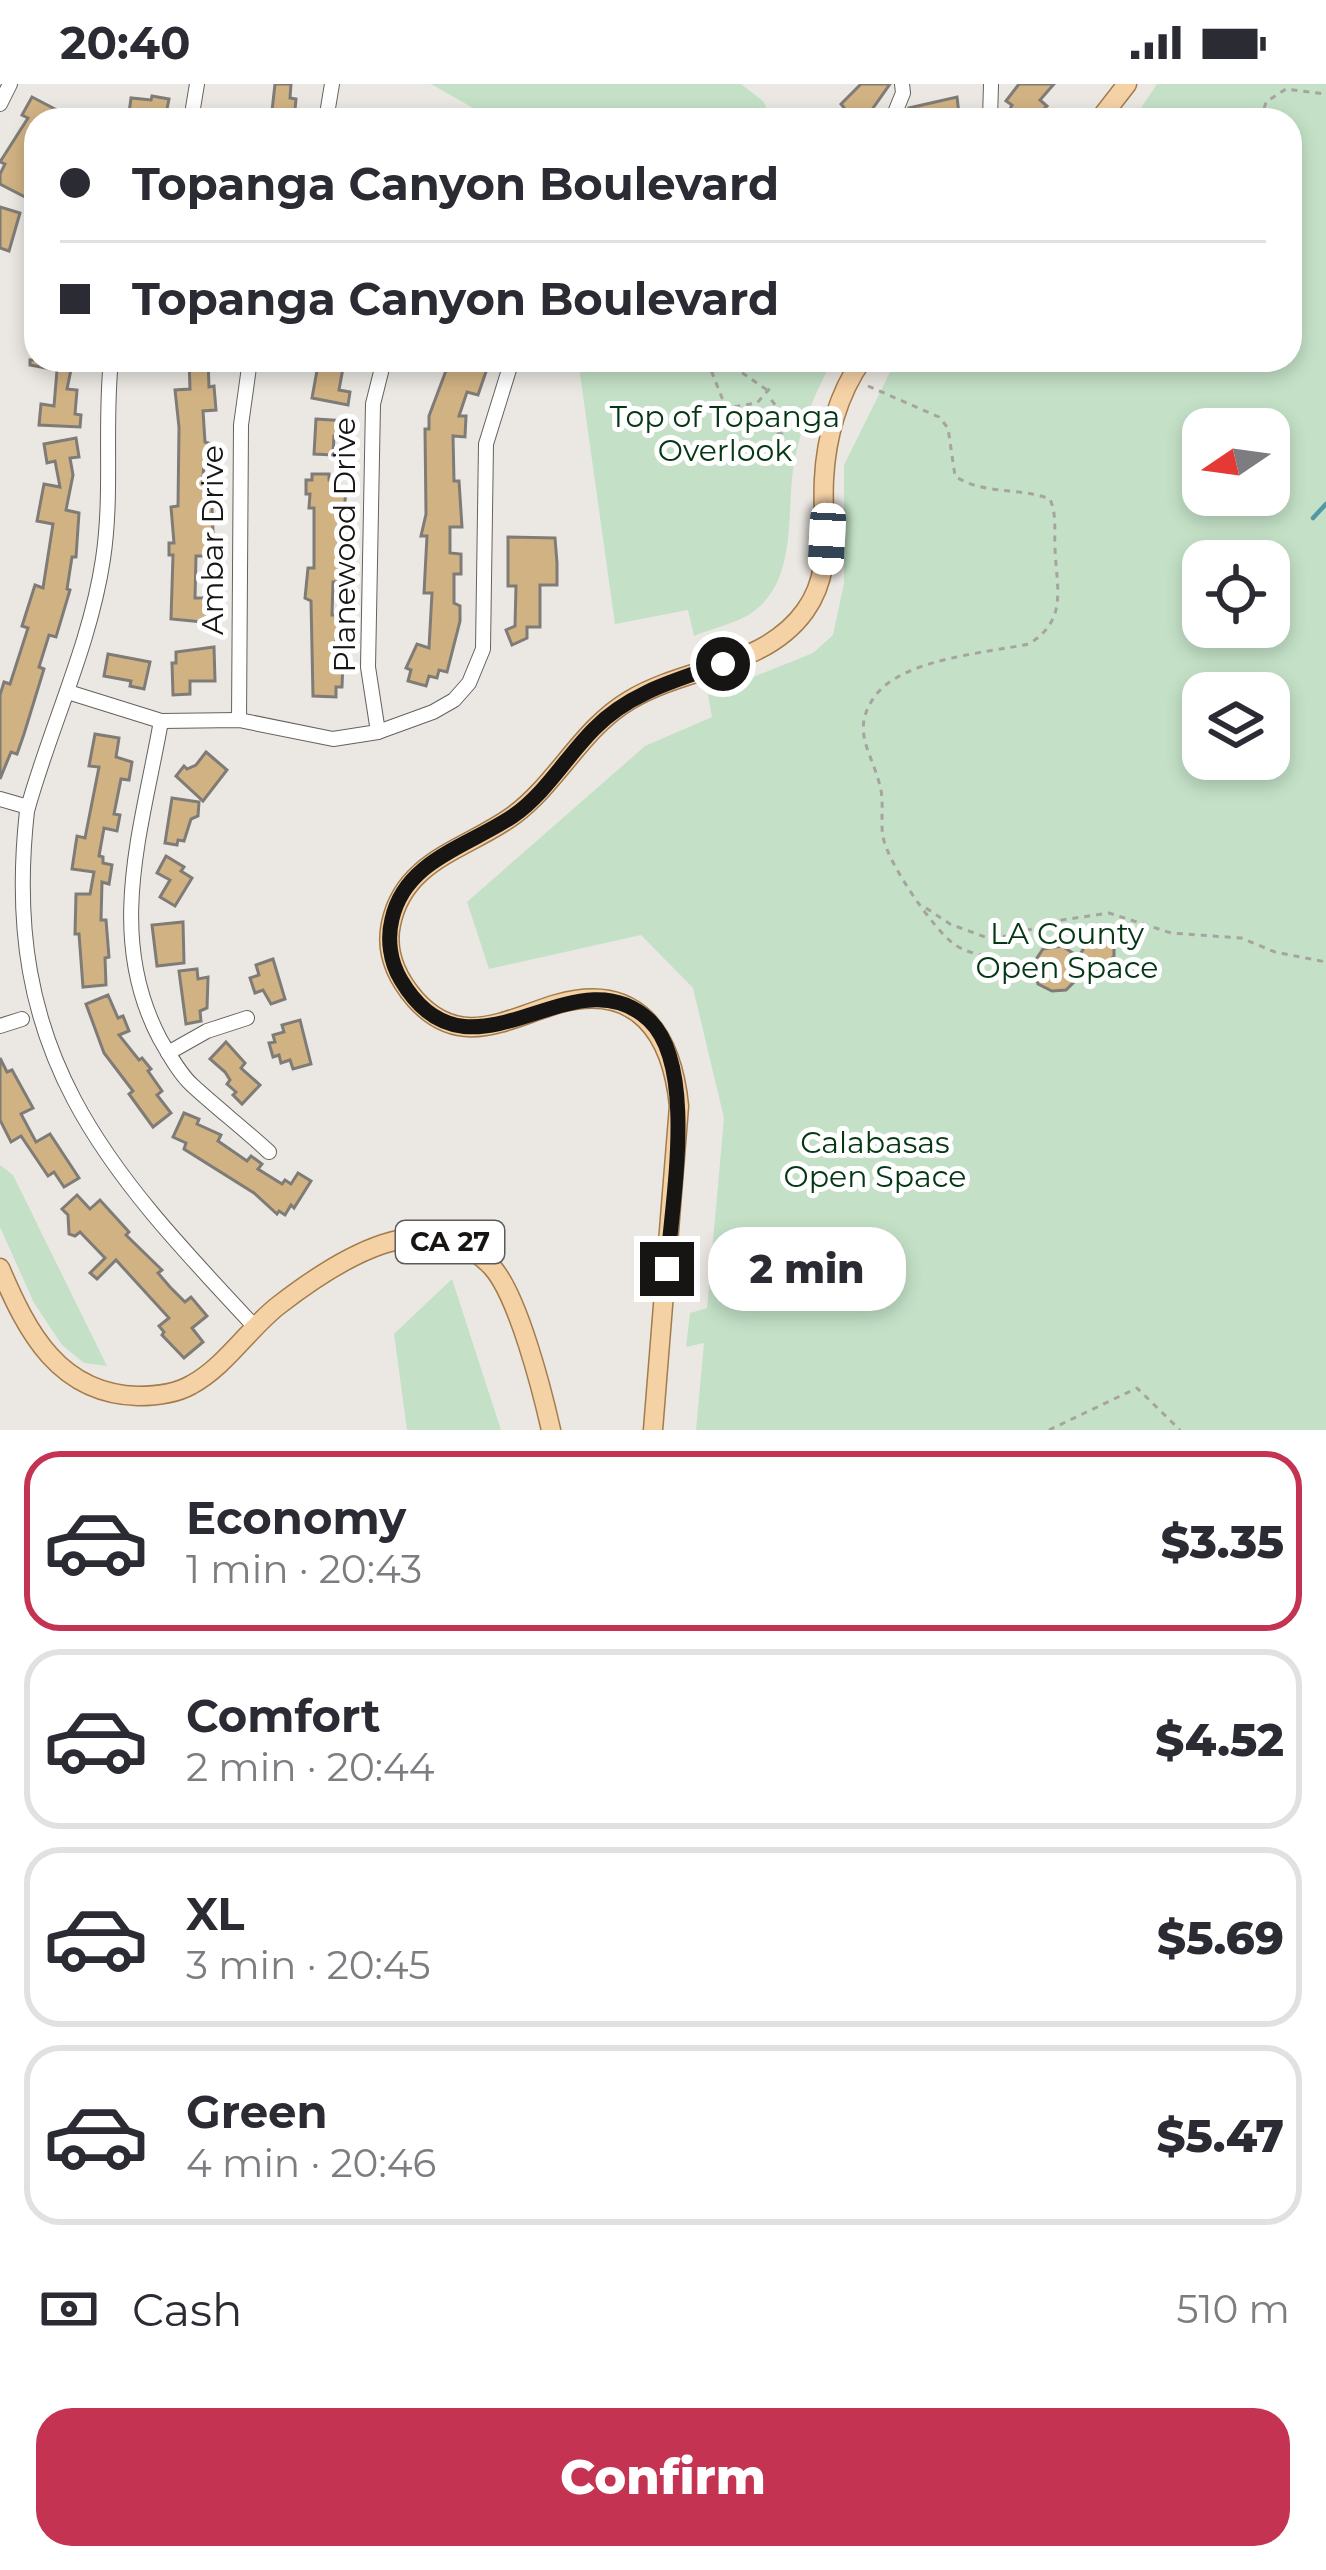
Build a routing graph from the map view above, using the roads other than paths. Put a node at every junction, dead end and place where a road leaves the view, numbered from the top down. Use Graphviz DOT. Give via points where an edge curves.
graph roads {
  1 [pos="10,84"];
  2 [pos="1127,84"];
  3 [pos="0,104"];
  4 [pos="1108,108"];
  5 [pos="111,372"];
  6 [pos="248,372"];
  7 [pos="381,372"];
  8 [pos="508,372"];
  9 [pos="856,372"];
  10 [pos="68,692"];
  11 [pos="239,720"];
  12 [pos="160,721"];
  13 [pos="378,732"];
  14 [pos="0,799"];
  15 [pos="28,808"];
  16 [pos="10,946"];
  17 [pos="18,1002"];
  18 [pos="247,1018"];
  19 [pos="22,1019"];
  20 [pos="0,1026"];
  21 [pos="168,1052"];
  22 [pos="36,1056"];
  23 [pos="44,1072"];
  24 [pos="269,1152"];
  25 [pos="0,1268"];
  26 [pos="254,1326"];
  27 [pos="551,1430"];
  28 [pos="653,1430"];
  1 -- 3 [label="street"];
  2 -- 4 [label="main road"];
  5 -- 10 [label="street" via="103,562"];
  6 -- 11 [label="street, Ambar Drive"];
  7 -- 13 [label="street, Planewood Drive" via="373,404 368,643"];
  8 -- 13 [label="street" via="486,444 483,649 454,700"];
  9 -- 28 [label="main road" via="825,457 825,571 792,627 754,652 627,701 514,815 410,881 389,932 400,979 442,1020 494,1028 557,1004 610,1002 635,1010 665,1042 679,1106"];
  10 -- 12 [label="street"];
  10 -- 15 [label="street"];
  11 -- 12 [label="street"];
  11 -- 13 [label="street" via="333,739"];
  12 -- 21 [label="street" via="129,920 143,1001"];
  14 -- 15 [label="street"];
  15 -- 16 [label="street"];
  17 -- 19 [label="street"];
  18 -- 21 [label="street"];
  19 -- 20 [label="street"];
  19 -- 22 [label="street"];
  21 -- 24 [label="street"];
  23 -- 26 [label="street" via="96,1158"];
  25 -- 26 [label="main road, CA 27" via="43,1352 80,1382 109,1392 153,1396 194,1384"];
  26 -- 27 [label="main road, CA 27" via="370,1249 422,1235 456,1243 491,1266 513,1303"];
}
